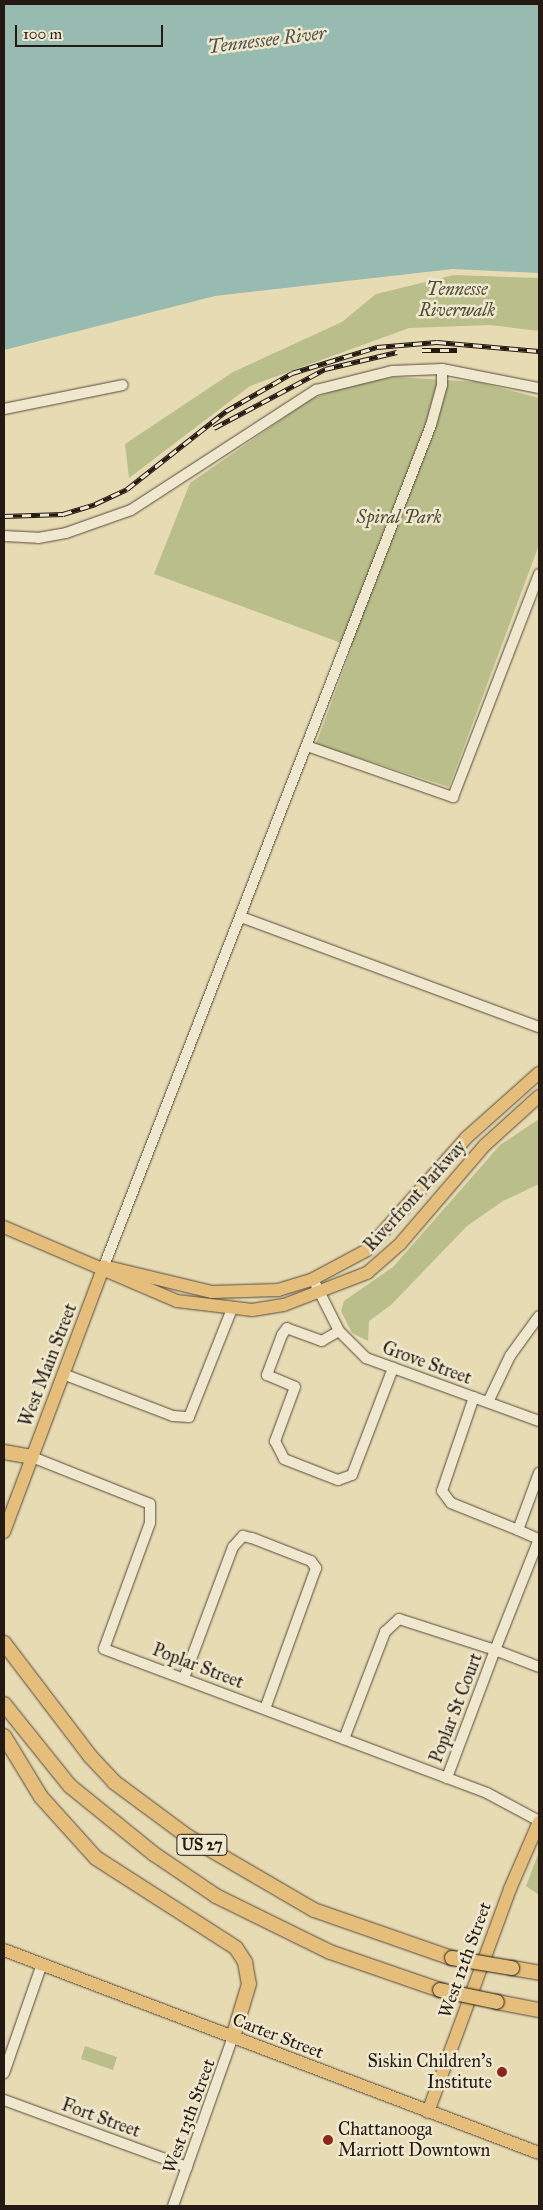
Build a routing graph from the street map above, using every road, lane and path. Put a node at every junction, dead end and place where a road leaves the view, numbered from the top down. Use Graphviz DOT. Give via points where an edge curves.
graph roads {
  1 [pos="442,369"];
  2 [pos="123,384"];
  3 [pos="539,388"];
  4 [pos="4,409"];
  5 [pos="4,536"];
  6 [pos="539,574"];
  7 [pos="307,746"];
  8 [pos="241,917"];
  9 [pos="539,1026"];
  10 [pos="539,1073"];
  11 [pos="539,1096"];
  12 [pos="4,1227"];
  13 [pos="104,1266"];
  14 [pos="313,1280"];
  15 [pos="321,1295"];
  16 [pos="232,1309"];
  17 [pos="539,1316"];
  18 [pos="339,1331"];
  19 [pos="394,1368"];
  20 [pos="63,1374"];
  21 [pos="474,1397"];
  22 [pos="488,1402"];
  23 [pos="539,1421"];
  24 [pos="4,1452"];
  25 [pos="32,1457"];
  26 [pos="539,1473"];
  27 [pos="518,1530"];
  28 [pos="4,1532"];
  29 [pos="538,1539"];
  30 [pos="7,1647"];
  31 [pos="496,1650"];
  32 [pos="539,1667"];
  33 [pos="184,1678"];
  34 [pos="4,1704"];
  35 [pos="265,1709"];
  36 [pos="4,1736"];
  37 [pos="344,1738"];
  38 [pos="447,1778"];
  39 [pos="539,1822"];
  40 [pos="4,1950"];
  41 [pos="42,1964"];
  42 [pos="539,1973"];
  43 [pos="539,2010"];
  44 [pos="233,2037"];
  45 [pos="4,2073"];
  46 [pos="4,2100"];
  47 [pos="428,2112"];
  48 [pos="539,2153"];
  49 [pos="187,2167"];
  50 [pos="172,2206"];
  1 -- 3 [label="street"];
  1 -- 5 [label="street" via="392,371 316,390 131,510 66,533 38,538"];
  1 -- 7 [label="street" via="442,385 431,425"];
  2 -- 4 [label="street"];
  6 -- 7 [label="street" via="453,797"];
  7 -- 8 [label="street"];
  8 -- 9 [label="street"];
  8 -- 13 [label="street"];
  10 -- 14 [label="main road, Riverfront Parkway" via="466,1138 367,1250"];
  11 -- 15 [label="main road, Riverfront Parkway" via="485,1145 400,1244 367,1273"];
  12 -- 13 [label="main road, Riverfront Parkway"];
  13 -- 14 [label="main road, Riverfront Parkway" via="212,1292 278,1290"];
  13 -- 16 [label="main road, Riverfront Parkway" via="141,1288 177,1301"];
  13 -- 20 [label="main road, West Main Street"];
  14 -- 15 [label="street, Grove Street"];
  15 -- 16 [label="main road, Riverfront Parkway" via="284,1306"];
  15 -- 18 [label="street, Grove Street"];
  16 -- 20 [label="street" via="189,1417 173,1416"];
  17 -- 22 [label="street" via="510,1356"];
  18 -- 19 [label="street, Grove Street" via="366,1358"];
  18 -- 19 [label="street" via="322,1341 287,1328 267,1375 295,1387 276,1441 277,1452 284,1459 338,1480 352,1475"];
  19 -- 21 [label="street, Grove Street"];
  20 -- 25 [label="main road, West Main Street"];
  21 -- 22 [label="street, Grove Street"];
  21 -- 27 [label="street" via="442,1491 451,1504"];
  22 -- 23 [label="street, Grove Street"];
  24 -- 25 [label="highway"];
  25 -- 28 [label="main road, West Main Street"];
  25 -- 33 [label="street, Poplar Street" via="150,1504 150,1523 104,1649"];
  26 -- 27 [label="street"];
  27 -- 29 [label="street"];
  29 -- 31 [label="street, Poplar St Court"];
  30 -- 42 [label="highway, US 27, bridge" via="66,1730 114,1782 187,1836 314,1910 452,1958"];
  31 -- 32 [label="street"];
  31 -- 37 [label="street" via="418,1622 399,1619 385,1632"];
  31 -- 38 [label="street, Poplar St Court"];
  33 -- 35 [label="street, Poplar Street"];
  33 -- 35 [label="street" via="233,1547 243,1536 252,1538 311,1561 316,1568"];
  34 -- 43 [label="highway, US 27, bridge" via="70,1786 154,1854 216,1896 330,1952 440,1990"];
  35 -- 37 [label="street, Poplar Street"];
  36 -- 44 [label="highway" via="41,1797 96,1858 223,1938 241,1954 249,1984"];
  37 -- 38 [label="street, Poplar Street"];
  38 -- 39 [label="street, Poplar Street" via="499,1798"];
  39 -- 47 [label="main road, West 12th Street" via="510,1889"];
  40 -- 41 [label="main road, Carter Street"];
  41 -- 44 [label="main road, Carter Street"];
  41 -- 45 [label="street"];
  44 -- 47 [label="main road, Carter Street"];
  44 -- 49 [label="street, West 13th Street"];
  46 -- 49 [label="street, Fort Street"];
  47 -- 48 [label="main road, Carter Street"];
  49 -- 50 [label="street, West 13th Street"];
}
